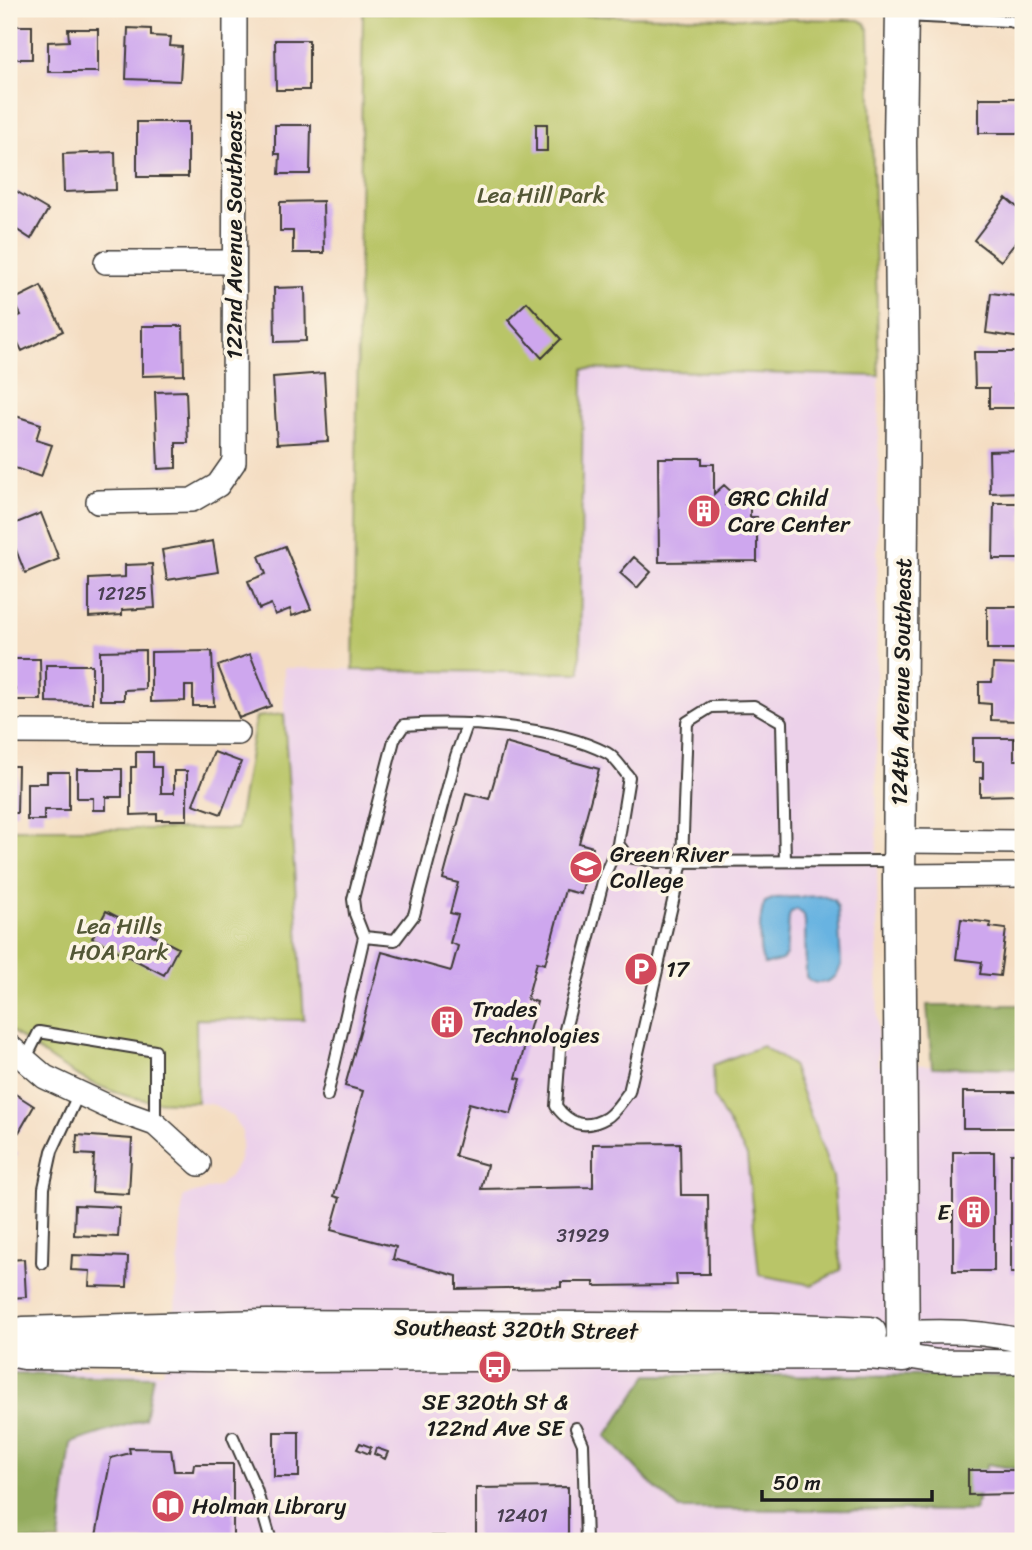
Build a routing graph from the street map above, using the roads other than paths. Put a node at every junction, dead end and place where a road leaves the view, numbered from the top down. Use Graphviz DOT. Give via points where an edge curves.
graph roads {
  1 [pos="235,9"];
  2 [pos="902,12"];
  3 [pos="1023,24"];
  4 [pos="106,262"];
  5 [pos="233,262"];
  6 [pos="98,502"];
  7 [pos="467,726"];
  8 [pos="9,732"];
  9 [pos="237,733"];
  10 [pos="1023,842"];
  11 [pos="618,844"];
  12 [pos="899,859"];
  13 [pos="785,861"];
  14 [pos="682,862"];
  15 [pos="1023,875"];
  16 [pos="363,937"];
  17 [pos="17,1053"];
  18 [pos="79,1093"];
  19 [pos="327,1096"];
  20 [pos="155,1124"];
  21 [pos="199,1164"];
  22 [pos="42,1263"];
  23 [pos="9,1335"];
  24 [pos="1023,1341"];
  25 [pos="903,1344"];
  26 [pos="9,1350"];
  27 [pos="1023,1362"];
  28 [pos="576,1428"];
  29 [pos="233,1437"];
  30 [pos="271,1541"];
  31 [pos="586,1541"];
  1 -- 5 [label="street, 122nd Avenue Southeast"];
  2 -- 3 [label="lane"];
  2 -- 12 [label="street, 124th Avenue Southeast"];
  4 -- 5 [label="street"];
  5 -- 6 [label="street, 122nd Avenue Southeast" via="234,462 218,485 192,500"];
  7 -- 11 [label="lane" via="556,733 610,754 629,777"];
  7 -- 16 [label="lane" via="414,915 395,940"];
  7 -- 16 [label="lane" via="404,726 394,740 353,900"];
  8 -- 9 [label="street"];
  10 -- 12 [label="street"];
  11 -- 14 [label="lane" via="628,857"];
  11 -- 14 [label="lane" via="605,874 560,1049 556,1106 566,1119 584,1125 608,1118 629,1091"];
  12 -- 13 [label="lane"];
  12 -- 15 [label="street"];
  12 -- 25 [label="street, 124th Avenue Southeast"];
  13 -- 14 [label="lane"];
  13 -- 14 [label="lane" via="782,722 754,706 711,706 687,722"];
  16 -- 19 [label="lane"];
  17 -- 18 [label="street" via="45,1077"];
  17 -- 20 [label="lane" via="39,1032 155,1051"];
  18 -- 20 [label="street"];
  18 -- 22 [label="lane" via="52,1151 44,1188"];
  20 -- 21 [label="street"];
  23 -- 25 [label="street, Southeast 320th Street" via="267,1326"];
  24 -- 25 [label="street, Southeast 320th Street" via="965,1331"];
  25 -- 26 [label="street, Southeast 320th Street" via="869,1353 281,1356"];
  25 -- 27 [label="street, Southeast 320th Street" via="934,1361"];
  28 -- 31 [label="lane" via="583,1444"];
  29 -- 30 [label="lane" via="256,1489"];
}
